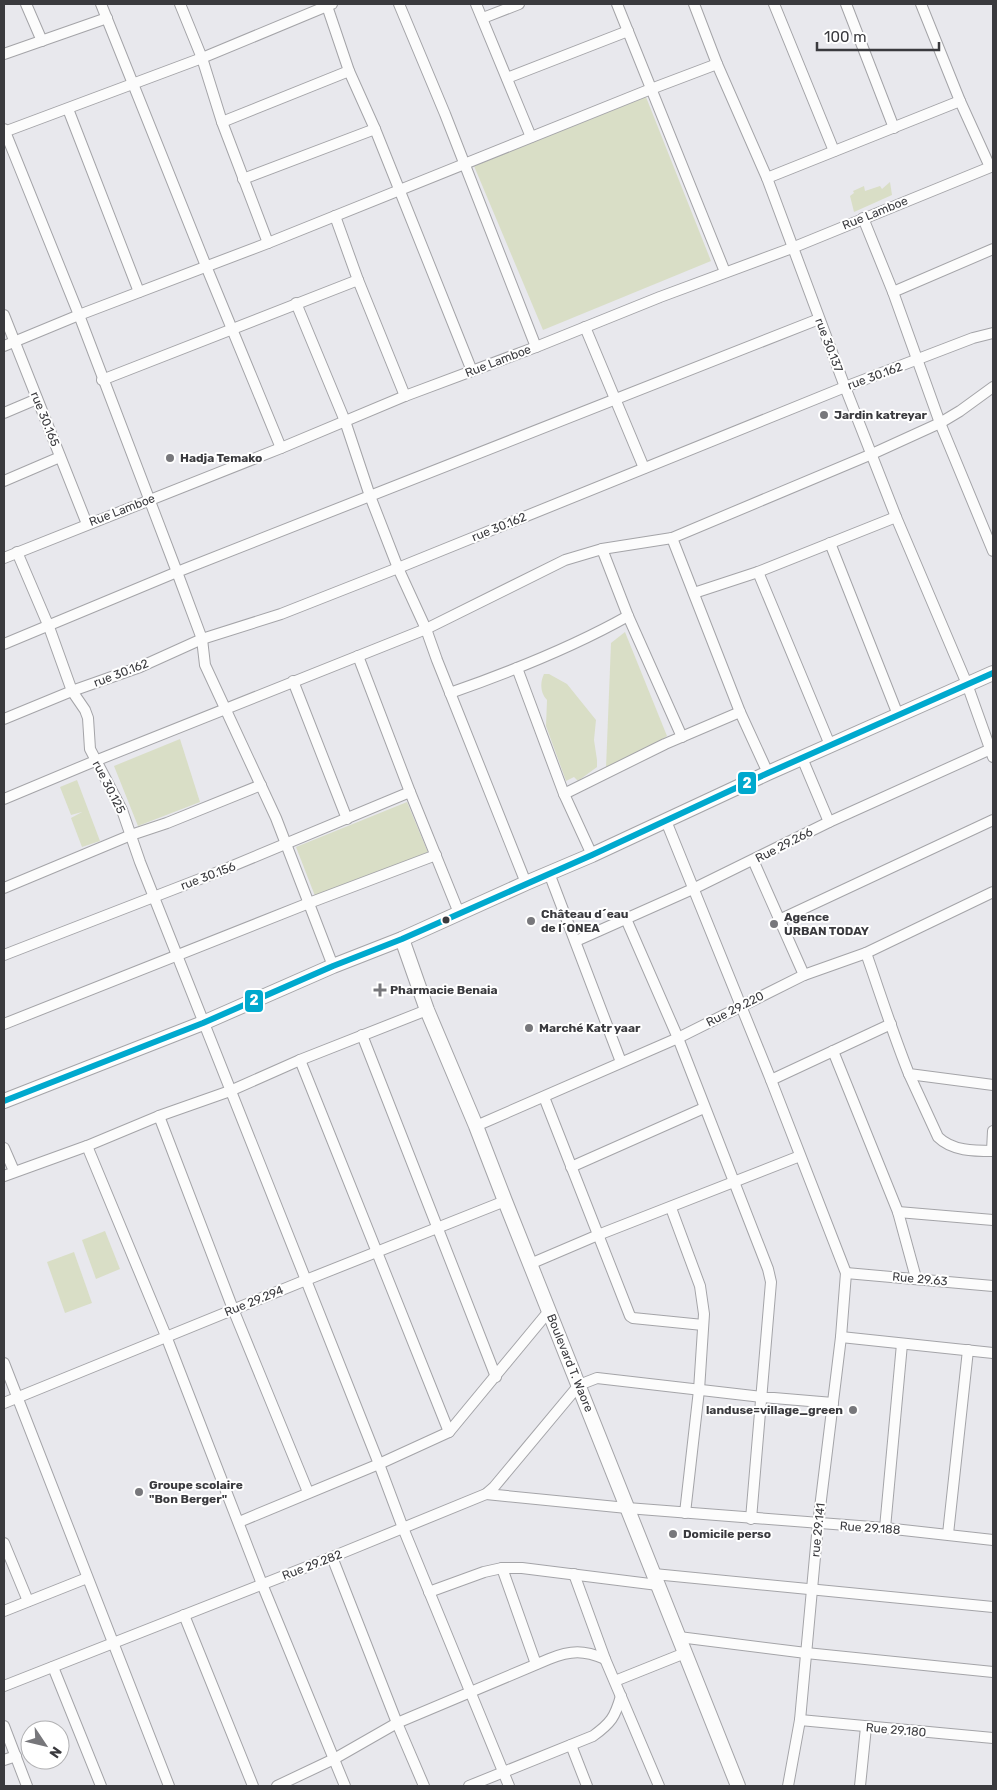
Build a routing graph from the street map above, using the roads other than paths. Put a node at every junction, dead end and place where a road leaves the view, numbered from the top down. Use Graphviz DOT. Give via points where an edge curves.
graph roads {
  1 [pos="26,4"];
  2 [pos="101,4"];
  3 [pos="180,4"];
  4 [pos="400,4"];
  5 [pos="476,4"];
  6 [pos="519,4"];
  7 [pos="617,4"];
  8 [pos="694,4"];
  9 [pos="774,4"];
  10 [pos="846,4"];
  11 [pos="921,4"];
  12 [pos="330,5"];
  13 [pos="107,18"];
  14 [pos="483,18"];
  15 [pos="628,31"];
  16 [pos="42,41"];
  17 [pos="4,54"];
  18 [pos="202,58"];
  19 [pos="717,64"];
  20 [pos="349,70"];
  21 [pos="507,78"];
  22 [pos="133,84"];
  23 [pos="651,89"];
  24 [pos="960,101"];
  25 [pos="68,109"];
  26 [pos="222,122"];
  27 [pos="894,128"];
  28 [pos="375,130"];
  29 [pos="4,131"];
  30 [pos="531,137"];
  31 [pos="834,151"];
  32 [pos="463,164"];
  33 [pos="992,166"];
  34 [pos="767,178"];
  35 [pos="243,179"];
  36 [pos="398,191"];
  37 [pos="335,216"];
  38 [pos="863,218"];
  39 [pos="268,243"];
  40 [pos="792,248"];
  41 [pos="993,249"];
  42 [pos="206,266"];
  43 [pos="725,272"];
  44 [pos="358,280"];
  45 [pos="140,292"];
  46 [pos="893,292"];
  47 [pos="296,303"];
  48 [pos="78,314"];
  49 [pos="4,315"];
  50 [pos="819,319"];
  51 [pos="585,327"];
  52 [pos="232,328"];
  53 [pos="993,333"];
  54 [pos="14,341"];
  55 [pos="4,346"];
  56 [pos="536,346"];
  57 [pos="916,360"];
  58 [pos="472,371"];
  59 [pos="102,380"];
  60 [pos="845,387"];
  61 [pos="993,387"];
  62 [pos="405,396"];
  63 [pos="615,398"];
  64 [pos="37,399"];
  65 [pos="4,413"];
  66 [pos="345,421"];
  67 [pos="940,423"];
  68 [pos="281,448"];
  69 [pos="872,454"];
  70 [pos="60,457"];
  71 [pos="644,468"];
  72 [pos="4,481"];
  73 [pos="370,496"];
  74 [pos="149,499"];
  75 [pos="896,517"];
  76 [pos="87,524"];
  77 [pos="672,538"];
  78 [pos="830,543"];
  79 [pos="602,549"];
  80 [pos="993,551"];
  81 [pos="17,552"];
  82 [pos="4,558"];
  83 [pos="398,568"];
  84 [pos="177,572"];
  85 [pos="758,572"];
  86 [pos="694,593"];
  87 [pos="628,616"];
  88 [pos="49,627"];
  89 [pos="426,629"];
  90 [pos="202,638"];
  91 [pos="4,644"];
  92 [pos="358,656"];
  93 [pos="517,668"];
  94 [pos="993,673"];
  95 [pos="293,681"];
  96 [pos="967,684"];
  97 [pos="72,691"];
  98 [pos="450,693"];
  99 [pos="226,708"];
  100 [pos="740,712"];
  101 [pos="898,715"];
  102 [pos="4,719"];
  103 [pos="682,737"];
  104 [pos="830,745"];
  105 [pos="992,752"];
  106 [pos="802,758"];
  107 [pos="95,761"];
  108 [pos="768,773"];
  109 [pos="261,785"];
  110 [pos="410,792"];
  111 [pos="564,794"];
  112 [pos="4,799"];
  113 [pos="347,819"];
  114 [pos="993,820"];
  115 [pos="666,821"];
  116 [pos="829,822"];
  117 [pos="131,835"];
  118 [pos="286,845"];
  119 [pos="436,855"];
  120 [pos="592,855"];
  121 [pos="753,860"];
  122 [pos="549,873"];
  123 [pos="526,883"];
  124 [pos="4,888"];
  125 [pos="695,888"];
  126 [pos="993,892"];
  127 [pos="154,897"];
  128 [pos="309,903"];
  129 [pos="459,913"];
  130 [pos="626,919"];
  131 [pos="780,920"];
  132 [pos="402,940"];
  133 [pos="576,941"];
  134 [pos="866,953"];
  135 [pos="4,955"];
  136 [pos="178,956"];
  137 [pos="333,966"];
  138 [pos="804,975"];
  139 [pos="741,1006"];
  140 [pos="427,1010"];
  141 [pos="203,1023"];
  142 [pos="4,1024"];
  143 [pos="892,1024"];
  144 [pos="362,1036"];
  145 [pos="678,1038"];
  146 [pos="833,1052"];
  147 [pos="300,1060"];
  148 [pos="621,1062"];
  149 [pos="909,1074"];
  150 [pos="771,1080"];
  151 [pos="993,1084"];
  152 [pos="230,1091"];
  153 [pos="544,1097"];
  154 [pos="4,1101"];
  155 [pos="704,1108"];
  156 [pos="159,1116"];
  157 [pos="476,1126"];
  158 [pos="993,1131"];
  159 [pos="87,1146"];
  160 [pos="4,1148"];
  161 [pos="993,1151"];
  162 [pos="800,1156"];
  163 [pos="571,1167"];
  164 [pos="14,1171"];
  165 [pos="4,1176"];
  166 [pos="734,1182"];
  167 [pos="505,1201"];
  168 [pos="671,1208"];
  169 [pos="898,1212"];
  170 [pos="993,1220"];
  171 [pos="437,1229"];
  172 [pos="598,1235"];
  173 [pos="376,1253"];
  174 [pos="530,1264"];
  175 [pos="846,1273"];
  176 [pos="916,1278"];
  177 [pos="306,1280"];
  178 [pos="993,1286"];
  179 [pos="233,1309"];
  180 [pos="549,1311"];
  181 [pos="704,1325"];
  182 [pos="166,1336"];
  183 [pos="841,1337"];
  184 [pos="902,1344"];
  185 [pos="968,1350"];
  186 [pos="993,1353"];
  187 [pos="4,1363"];
  188 [pos="496,1377"];
  189 [pos="579,1386"];
  190 [pos="699,1390"];
  191 [pos="18,1397"];
  192 [pos="762,1397"];
  193 [pos="4,1403"];
  194 [pos="833,1403"];
  195 [pos="449,1432"];
  196 [pos="379,1464"];
  197 [pos="308,1492"];
  198 [pos="486,1494"];
  199 [pos="627,1508"];
  200 [pos="685,1513"];
  201 [pos="751,1518"];
  202 [pos="238,1522"];
  203 [pos="818,1524"];
  204 [pos="402,1528"];
  205 [pos="885,1528"];
  206 [pos="948,1534"];
  207 [pos="993,1540"];
  208 [pos="4,1543"];
  209 [pos="332,1557"];
  210 [pos="502,1568"];
  211 [pos="574,1574"];
  212 [pos="87,1578"];
  213 [pos="656,1580"];
  214 [pos="262,1584"];
  215 [pos="812,1590"];
  216 [pos="429,1592"];
  217 [pos="28,1601"];
  218 [pos="993,1607"];
  219 [pos="4,1612"];
  220 [pos="184,1615"];
  221 [pos="679,1637"];
  222 [pos="114,1642"];
  223 [pos="685,1653"];
  224 [pos="806,1653"];
  225 [pos="605,1659"];
  226 [pos="536,1664"];
  227 [pos="53,1667"];
  228 [pos="993,1672"];
  229 [pos="615,1680"];
  230 [pos="4,1686"];
  231 [pos="470,1691"];
  232 [pos="621,1696"];
  233 [pos="800,1720"];
  234 [pos="397,1722"];
  235 [pos="4,1726"];
  236 [pos="866,1727"];
  237 [pos="993,1734"];
  238 [pos="993,1738"];
  239 [pos="571,1745"];
  240 [pos="16,1756"];
  241 [pos="334,1759"];
  242 [pos="4,1760"];
  243 [pos="504,1772"];
  244 [pos="27,1786"];
  245 [pos="101,1786"];
  246 [pos="169,1786"];
  247 [pos="253,1786"];
  248 [pos="277,1786"];
  249 [pos="345,1786"];
  250 [pos="424,1786"];
  251 [pos="469,1786"];
  252 [pos="509,1786"];
  253 [pos="588,1786"];
  254 [pos="659,1786"];
  255 [pos="738,1786"];
  256 [pos="788,1786"];
  257 [pos="860,1786"];
  1 -- 16 [label="street"];
  2 -- 13 [label="street"];
  3 -- 18 [label="street"];
  4 -- 32 [label="street"];
  5 -- 14 [label="street"];
  6 -- 14 [label="street"];
  7 -- 15 [label="street"];
  8 -- 19 [label="street, rue 30.137"];
  9 -- 31 [label="street"];
  10 -- 27 [label="street"];
  11 -- 24 [label="street"];
  12 -- 18 [label="street"];
  12 -- 20 [label="street"];
  13 -- 16 [label="street"];
  13 -- 22 [label="street"];
  14 -- 21 [label="street"];
  15 -- 21 [label="street"];
  15 -- 23 [label="street"];
  16 -- 17 [label="street"];
  18 -- 22 [label="street"];
  18 -- 26 [label="street"];
  19 -- 23 [label="street"];
  19 -- 34 [label="street, rue 30.137"];
  20 -- 26 [label="street"];
  20 -- 28 [label="street"];
  21 -- 30 [label="street"];
  22 -- 25 [label="street"];
  22 -- 42 [label="street"];
  23 -- 30 [label="street"];
  23 -- 43 [label="street"];
  24 -- 27 [label="street"];
  24 -- 33 [label="street"];
  25 -- 29 [label="street"];
  25 -- 45 [label="street"];
  26 -- 35 [label="street"];
  27 -- 31 [label="street"];
  28 -- 35 [label="street"];
  28 -- 36 [label="street"];
  29 -- 48 [label="street"];
  30 -- 32 [label="street"];
  31 -- 34 [label="street"];
  32 -- 36 [label="street"];
  32 -- 56 [label="street"];
  33 -- 38 [label="street, Rue Lamboe"];
  34 -- 40 [label="street, rue 30.137"];
  35 -- 39 [label="street"];
  36 -- 37 [label="street"];
  36 -- 58 [label="street"];
  37 -- 39 [label="street"];
  37 -- 44 [label="street"];
  38 -- 40 [label="street, Rue Lamboe"];
  38 -- 46 [label="street"];
  39 -- 42 [label="street"];
  40 -- 43 [label="street, Rue Lamboe"];
  40 -- 50 [label="street, rue 30.137"];
  41 -- 46 [label="street"];
  42 -- 45 [label="street"];
  42 -- 52 [label="street"];
  43 -- 51 [label="street, Rue Lamboe"];
  44 -- 47 [label="street"];
  44 -- 62 [label="street"];
  45 -- 48 [label="street"];
  46 -- 57 [label="street"];
  47 -- 52 [label="street"];
  47 -- 66 [label="street"];
  48 -- 54 [label="street"];
  48 -- 59 [label="street"];
  49 -- 54 [label="street, rue 30.165"];
  50 -- 60 [label="street, rue 30.137"];
  50 -- 63 [label="street"];
  51 -- 56 [label="street, Rue Lamboe"];
  51 -- 63 [label="street"];
  52 -- 59 [label="street"];
  52 -- 68 [label="street"];
  53 -- 57 [label="street, rue 30.162"];
  54 -- 55 [label="street"];
  54 -- 64 [label="street, rue 30.165"];
  56 -- 58 [label="street, Rue Lamboe"];
  57 -- 60 [label="street, rue 30.162"];
  57 -- 67 [label="street"];
  58 -- 62 [label="street, Rue Lamboe"];
  59 -- 74 [label="street"];
  60 -- 69 [label="street, rue 30.137"];
  60 -- 71 [label="street, rue 30.162"];
  61 -- 67 [label="street"];
  62 -- 66 [label="street, Rue Lamboe"];
  63 -- 71 [label="street"];
  63 -- 73 [label="street"];
  64 -- 65 [label="street"];
  64 -- 70 [label="street, rue 30.165"];
  66 -- 68 [label="street, Rue Lamboe"];
  66 -- 73 [label="street"];
  67 -- 69 [label="street"];
  67 -- 80 [label="street"];
  68 -- 74 [label="street, Rue Lamboe"];
  69 -- 75 [label="street, rue 30.137"];
  69 -- 77 [label="street"];
  70 -- 72 [label="street"];
  70 -- 76 [label="street, rue 30.165"];
  71 -- 83 [label="street, rue 30.162"];
  73 -- 83 [label="street"];
  73 -- 84 [label="street"];
  74 -- 76 [label="street, Rue Lamboe"];
  74 -- 84 [label="street"];
  75 -- 78 [label="street"];
  75 -- 96 [label="street, rue 30.137"];
  76 -- 81 [label="street, Rue Lamboe"];
  77 -- 79 [label="street"];
  77 -- 86 [label="street"];
  78 -- 85 [label="street"];
  78 -- 101 [label="street"];
  79 -- 87 [label="street"];
  79 -- 89 [label="street" via="564,560"];
  81 -- 82 [label="street, Rue Lamboe"];
  81 -- 88 [label="street, rue 30.125"];
  83 -- 89 [label="street"];
  83 -- 90 [label="street, rue 30.162" via="281,614"];
  84 -- 88 [label="street"];
  84 -- 90 [label="street"];
  85 -- 86 [label="street"];
  85 -- 104 [label="street"];
  86 -- 100 [label="street"];
  87 -- 93 [label="street"];
  87 -- 103 [label="street"];
  88 -- 91 [label="street"];
  88 -- 97 [label="street, rue 30.125"];
  89 -- 92 [label="street"];
  89 -- 98 [label="street"];
  90 -- 97 [label="street, rue 30.162" via="140,667"];
  90 -- 99 [label="street" via="205,665"];
  92 -- 95 [label="street"];
  92 -- 110 [label="street"];
  93 -- 98 [label="street"];
  93 -- 111 [label="street"];
  94 -- 96 [label="street"];
  95 -- 99 [label="street"];
  95 -- 113 [label="street"];
  96 -- 101 [label="street"];
  96 -- 105 [label="street, rue 30.137"];
  97 -- 102 [label="street, rue 30.162"];
  97 -- 107 [label="street, rue 30.125" via="88,718 90,749"];
  98 -- 123 [label="street"];
  99 -- 107 [label="street"];
  99 -- 109 [label="street"];
  100 -- 103 [label="street"];
  100 -- 108 [label="street"];
  101 -- 104 [label="street"];
  103 -- 111 [label="street"];
  104 -- 106 [label="street"];
  105 -- 116 [label="street, Rue 29.266"];
  106 -- 108 [label="street"];
  106 -- 116 [label="street"];
  107 -- 112 [label="street"];
  107 -- 117 [label="street, rue 30.125" via="117,800"];
  108 -- 115 [label="street"];
  109 -- 117 [label="street"];
  109 -- 118 [label="street"];
  110 -- 113 [label="street, rue 30.156"];
  110 -- 119 [label="street"];
  111 -- 120 [label="street"];
  113 -- 118 [label="street, rue 30.156"];
  114 -- 131 [label="street"];
  115 -- 120 [label="street"];
  115 -- 125 [label="street"];
  116 -- 121 [label="street, Rue 29.266"];
  117 -- 124 [label="street"];
  117 -- 127 [label="street, rue 30.125"];
  118 -- 127 [label="street, rue 30.156"];
  118 -- 128 [label="street"];
  119 -- 128 [label="street"];
  119 -- 129 [label="street"];
  120 -- 122 [label="street"];
  121 -- 125 [label="street, Rue 29.266"];
  121 -- 131 [label="street"];
  122 -- 123 [label="street"];
  122 -- 133 [label="street"];
  123 -- 129 [label="street"];
  125 -- 130 [label="street, Rue 29.266"];
  125 -- 139 [label="street"];
  126 -- 134 [label="street, Rue 29.220"];
  127 -- 135 [label="street, rue 30.156"];
  127 -- 136 [label="street, rue 30.125"];
  128 -- 136 [label="street"];
  128 -- 137 [label="street"];
  129 -- 132 [label="street"];
  130 -- 133 [label="street, Rue 29.266"];
  130 -- 145 [label="street"];
  131 -- 138 [label="street"];
  132 -- 137 [label="street"];
  132 -- 140 [label="street, Boulevard T. Waore"];
  133 -- 148 [label="street"];
  134 -- 138 [label="street, Rue 29.220"];
  134 -- 143 [label="street"];
  136 -- 141 [label="street, rue 30.125"];
  136 -- 142 [label="street"];
  137 -- 141 [label="street"];
  138 -- 139 [label="street, Rue 29.220"];
  139 -- 145 [label="street, Rue 29.220"];
  139 -- 150 [label="street"];
  140 -- 144 [label="street"];
  140 -- 157 [label="street, Boulevard T. Waore"];
  141 -- 152 [label="street, rue 30.125"];
  141 -- 154 [label="street"];
  143 -- 146 [label="street"];
  143 -- 149 [label="street"];
  144 -- 147 [label="street"];
  144 -- 171 [label="street"];
  145 -- 148 [label="street, Rue 29.220"];
  145 -- 155 [label="street"];
  146 -- 150 [label="street"];
  146 -- 169 [label="street"];
  147 -- 152 [label="street"];
  147 -- 173 [label="street"];
  148 -- 153 [label="street, Rue 29.220"];
  149 -- 151 [label="street"];
  149 -- 161 [label="street" via="938,1137 965,1150"];
  150 -- 162 [label="street"];
  152 -- 156 [label="street"];
  152 -- 177 [label="street, rue 30.125"];
  153 -- 157 [label="street, Rue 29.220"];
  153 -- 163 [label="street"];
  155 -- 163 [label="street"];
  155 -- 166 [label="street"];
  156 -- 159 [label="street"];
  156 -- 179 [label="street"];
  157 -- 167 [label="street, Boulevard T. Waore"];
  158 -- 161 [label="street"];
  159 -- 164 [label="street"];
  159 -- 182 [label="street"];
  160 -- 164 [label="street"];
  162 -- 166 [label="street"];
  162 -- 175 [label="street"];
  163 -- 172 [label="street"];
  164 -- 165 [label="street"];
  166 -- 168 [label="street"];
  166 -- 192 [label="street" via="771,1282"];
  167 -- 171 [label="street, Rue 29.294"];
  167 -- 174 [label="street, Boulevard T. Waore"];
  168 -- 172 [label="street"];
  168 -- 181 [label="street" via="700,1286"];
  169 -- 170 [label="street"];
  169 -- 176 [label="street"];
  171 -- 173 [label="street, Rue 29.294"];
  171 -- 188 [label="street"];
  172 -- 174 [label="street"];
  172 -- 181 [label="street" via="631,1317"];
  173 -- 177 [label="street, Rue 29.294"];
  173 -- 195 [label="street"];
  174 -- 180 [label="street, Boulevard T. Waore"];
  175 -- 176 [label="street, Rue 29.63"];
  175 -- 183 [label="street, rue 29.141"];
  176 -- 178 [label="street, Rue 29.63"];
  177 -- 179 [label="street, Rue 29.294"];
  177 -- 196 [label="street, rue 30.125"];
  179 -- 182 [label="street, Rue 29.294"];
  179 -- 197 [label="street"];
  180 -- 188 [label="street"];
  180 -- 189 [label="street, Boulevard T. Waore"];
  181 -- 190 [label="street"];
  182 -- 191 [label="street, Rue 29.294"];
  182 -- 202 [label="street"];
  183 -- 184 [label="street"];
  183 -- 194 [label="street, rue 29.141"];
  184 -- 185 [label="street"];
  184 -- 205 [label="street"];
  185 -- 186 [label="street"];
  185 -- 206 [label="street"];
  187 -- 191 [label="street"];
  188 -- 195 [label="street"];
  189 -- 190 [label="street" via="597,1378"];
  189 -- 198 [label="street, Rue 29.282"];
  189 -- 199 [label="street, Boulevard T. Waore"];
  190 -- 192 [label="street"];
  190 -- 200 [label="street"];
  191 -- 193 [label="street, Rue 29.294"];
  191 -- 212 [label="street"];
  192 -- 194 [label="street"];
  192 -- 201 [label="street"];
  194 -- 203 [label="street, rue 29.141"];
  195 -- 196 [label="street"];
  196 -- 197 [label="street"];
  196 -- 204 [label="street, rue 30.125"];
  197 -- 202 [label="street"];
  198 -- 199 [label="street, Rue 29.188"];
  198 -- 204 [label="street, Rue 29.282"];
  199 -- 200 [label="street, Rue 29.188"];
  199 -- 213 [label="street, Boulevard T. Waore"];
  200 -- 201 [label="street, Rue 29.188"];
  201 -- 203 [label="street, Rue 29.188"];
  202 -- 214 [label="street"];
  203 -- 205 [label="street, Rue 29.188"];
  203 -- 215 [label="street, rue 29.141"];
  204 -- 209 [label="street, Rue 29.282"];
  204 -- 216 [label="street, rue 30.125"];
  205 -- 206 [label="street, Rue 29.188"];
  206 -- 207 [label="street, Rue 29.188"];
  208 -- 217 [label="street"];
  209 -- 214 [label="street, Rue 29.282"];
  209 -- 234 [label="street"];
  210 -- 211 [label="street"];
  210 -- 216 [label="street"];
  210 -- 226 [label="street"];
  211 -- 213 [label="street"];
  211 -- 225 [label="street"];
  212 -- 217 [label="street"];
  212 -- 222 [label="street"];
  213 -- 215 [label="street"];
  213 -- 221 [label="street, Boulevard T. Waore"];
  214 -- 220 [label="street, Rue 29.282"];
  214 -- 241 [label="street"];
  215 -- 218 [label="street"];
  215 -- 224 [label="street, rue 29.141"];
  216 -- 231 [label="street, rue 30.125"];
  217 -- 219 [label="street"];
  220 -- 222 [label="street, Rue 29.282"];
  220 -- 247 [label="street"];
  221 -- 223 [label="street, Boulevard T. Waore"];
  221 -- 224 [label="street"];
  222 -- 227 [label="street, Rue 29.282"];
  222 -- 246 [label="street"];
  223 -- 229 [label="street"];
  223 -- 255 [label="street, Boulevard T. Waore"];
  224 -- 228 [label="street"];
  224 -- 233 [label="street, rue 29.141"];
  225 -- 226 [label="street" via="582,1652 565,1652"];
  225 -- 229 [label="street"];
  226 -- 231 [label="street"];
  227 -- 230 [label="street, Rue 29.282"];
  227 -- 245 [label="street"];
  229 -- 232 [label="street"];
  231 -- 234 [label="street"];
  231 -- 243 [label="street, rue 30.125"];
  232 -- 239 [label="street" via="616,1714 608,1724 593,1736"];
  232 -- 254 [label="street"];
  233 -- 236 [label="street, Rue 29.180"];
  233 -- 256 [label="street, rue 29.141"];
  234 -- 241 [label="street"];
  234 -- 250 [label="street"];
  235 -- 240 [label="street"];
  236 -- 238 [label="street, Rue 29.180"];
  236 -- 257 [label="street"];
  237 -- 238 [label="street"];
  239 -- 243 [label="street"];
  239 -- 253 [label="street"];
  240 -- 242 [label="street"];
  240 -- 244 [label="street"];
  241 -- 248 [label="street"];
  241 -- 249 [label="street"];
  243 -- 251 [label="street"];
  243 -- 252 [label="street, rue 30.125"];
}
